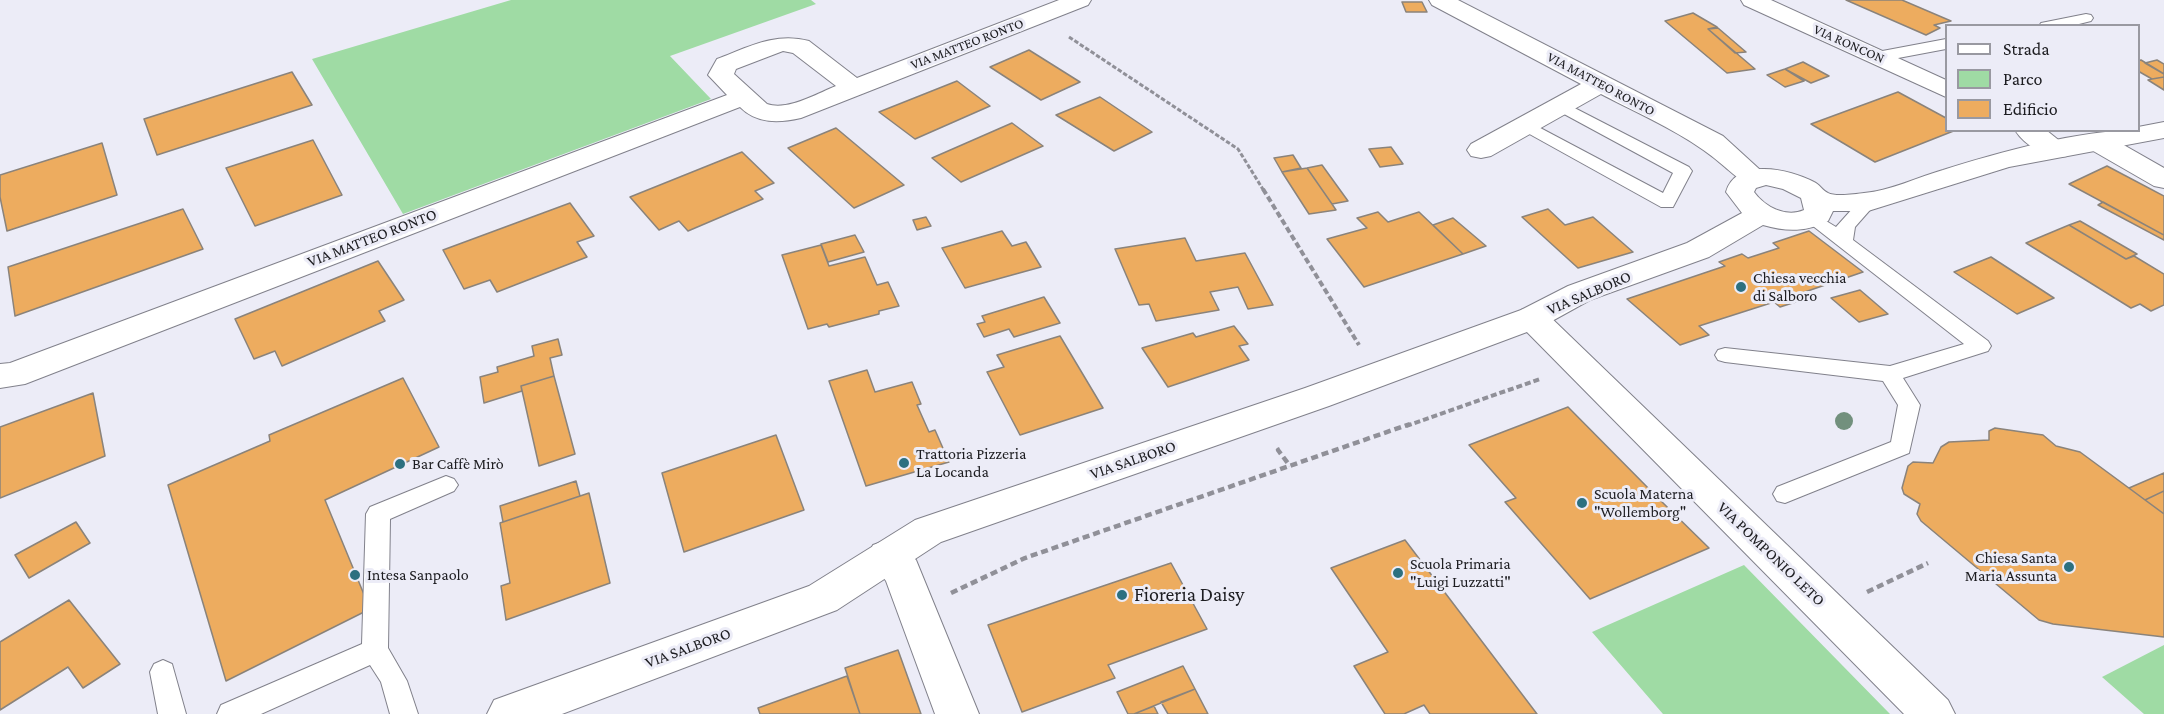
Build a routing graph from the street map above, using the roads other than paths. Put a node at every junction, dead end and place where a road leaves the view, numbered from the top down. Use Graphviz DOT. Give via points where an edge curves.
graph roads {
  1 [pos="1080,0"];
  2 [pos="1440,0"];
  3 [pos="1752,0"];
  4 [pos="2086,18"];
  5 [pos="2056,24"];
  6 [pos="1945,44"];
  7 [pos="1877,57"];
  8 [pos="1601,83"];
  9 [pos="1945,87"];
  10 [pos="854,88"];
  11 [pos="744,97"];
  12 [pos="1559,105"];
  13 [pos="1523,126"];
  14 [pos="2164,130"];
  15 [pos="2031,132"];
  16 [pos="2098,142"];
  17 [pos="1481,150"];
  18 [pos="2057,150"];
  19 [pos="1755,178"];
  20 [pos="2164,180"];
  21 [pos="1868,202"];
  22 [pos="1816,210"];
  23 [pos="1761,214"];
  24 [pos="1843,240"];
  25 [pos="1532,318"];
  26 [pos="1725,355"];
  27 [pos="1890,375"];
  28 [pos="0,376"];
  29 [pos="446,485"];
  30 [pos="1785,494"];
  31 [pos="887,556"];
  32 [pos="375,651"];
  33 [pos="163,672"];
  34 [pos="172,714"];
  35 [pos="231,714"];
  36 [pos="404,714"];
  37 [pos="509,714"];
  38 [pos="957,714"];
  39 [pos="1933,714"];
  1 -- 10 [label="street, VIA MATTEO RONTO"];
  2 -- 8 [label="street, VIA MATTEO RONTO"];
  3 -- 7 [label="street, VIA RONCON"];
  4 -- 5 [label="lane"];
  6 -- 7 [label="lane"];
  7 -- 9 [label="street, VIA RONCON"];
  8 -- 12 [label="street"];
  8 -- 19 [label="street, VIA MATTEO RONTO" via="1713,142"];
  10 -- 11 [label="street, VIA MATTEO RONTO" via="792,112 771,114 758,110"];
  10 -- 11 [label="street, VIA MATTEO RONTO" via="800,46 781,44 726,64 721,75"];
  11 -- 28 [label="street, VIA MATTEO RONTO" via="13,375"];
  12 -- 13 [label="street"];
  12 -- 13 [label="lane" via="1683,171 1667,203"];
  13 -- 17 [label="street"];
  14 -- 16 [label="street"];
  15 -- 18 [label="street"];
  16 -- 18 [label="street"];
  16 -- 20 [label="street"];
  18 -- 21 [label="street" via="2004,160"];
  19 -- 22 [label="street" via="1766,177 1803,187"];
  19 -- 23 [label="street" via="1741,186 1740,192"];
  21 -- 22 [label="street"];
  21 -- 24 [label="lane" via="1846,226"];
  22 -- 23 [label="street" via="1794,222"];
  22 -- 24 [label="lane"];
  23 -- 25 [label="street, VIA SALBORO" via="1698,250 1579,293"];
  24 -- 27 [label="lane" via="1982,346"];
  25 -- 31 [label="street, VIA SALBORO" via="1382,374 953,521"];
  25 -- 39 [label="street, VIA POMPONIO LETO"];
  26 -- 27 [label="lane"];
  27 -- 30 [label="lane" via="1909,405 1901,447"];
  29 -- 32 [label="lane" via="378,514"];
  31 -- 37 [label="street, VIA SALBORO" via="862,576 823,598"];
  31 -- 38 [label="street" via="902,572"];
  32 -- 35 [label="lane"];
  32 -- 36 [label="lane" via="394,677"];
  33 -- 34 [label="lane"];
}
